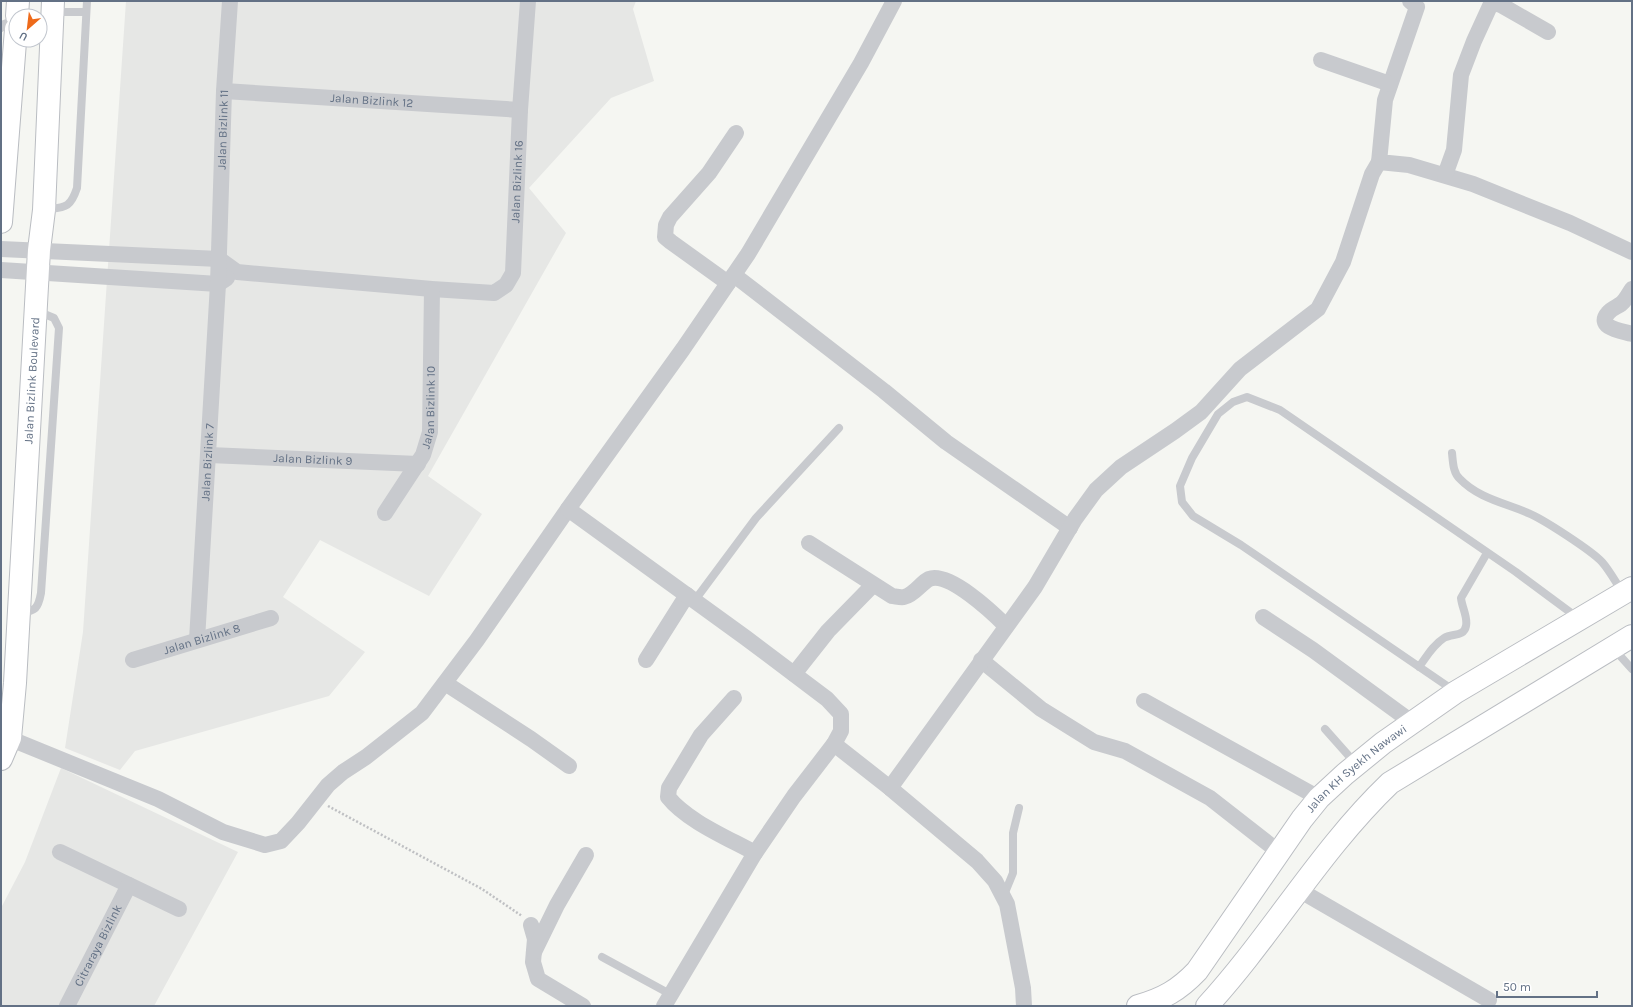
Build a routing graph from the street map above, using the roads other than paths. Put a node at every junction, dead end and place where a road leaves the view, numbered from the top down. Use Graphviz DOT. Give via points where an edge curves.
graph roads {
  1 [pos="87,1"];
  2 [pos="230,1"];
  3 [pos="528,1"];
  4 [pos="894,1"];
  5 [pos="1410,1"];
  6 [pos="53,7"];
  7 [pos="86,12"];
  8 [pos="1548,32"];
  9 [pos="14,48"];
  10 [pos="1321,60"];
  11 [pos="1390,84"];
  12 [pos="224,91"];
  13 [pos="520,110"];
  14 [pos="736,133"];
  15 [pos="1379,162"];
  16 [pos="1444,175"];
  17 [pos="1,210"];
  18 [pos="44,210"];
  19 [pos="1,249"];
  20 [pos="39,250"];
  21 [pos="1632,252"];
  22 [pos="219,259"];
  23 [pos="1,270"];
  24 [pos="39,272"];
  25 [pos="237,272"];
  26 [pos="731,279"];
  27 [pos="218,284"];
  28 [pos="1632,288"];
  29 [pos="432,289"];
  30 [pos="1632,334"];
  31 [pos="839,428"];
  32 [pos="1452,453"];
  33 [pos="209,455"];
  34 [pos="418,464"];
  35 [pos="568,509"];
  36 [pos="385,513"];
  37 [pos="1070,528"];
  38 [pos="809,543"];
  39 [pos="1487,553"];
  40 [pos="873,585"];
  41 [pos="1628,591"];
  42 [pos="691,597"];
  43 [pos="1263,617"];
  44 [pos="271,618"];
  45 [pos="1580,620"];
  46 [pos="1006,626"];
  47 [pos="1632,636"];
  48 [pos="197,640"];
  49 [pos="1613,648"];
  50 [pos="133,660"];
  51 [pos="646,660"];
  52 [pos="981,660"];
  53 [pos="1419,666"];
  54 [pos="1632,669"];
  55 [pos="794,674"];
  56 [pos="8,683"];
  57 [pos="445,683"];
  58 [pos="1456,692"];
  59 [pos="734,698"];
  60 [pos="1144,701"];
  61 [pos="1413,723"];
  62 [pos="1325,729"];
  63 [pos="6,737"];
  64 [pos="834,744"];
  65 [pos="1,759"];
  66 [pos="1357,764"];
  67 [pos="569,766"];
  68 [pos="890,788"];
  69 [pos="1319,798"];
  70 [pos="1019,808"];
  71 [pos="60,852"];
  72 [pos="1280,852"];
  73 [pos="755,853"];
  74 [pos="586,855"];
  75 [pos="129,885"];
  76 [pos="1300,890"];
  77 [pos="1003,896"];
  78 [pos="179,909"];
  79 [pos="530,925"];
  80 [pos="534,952"];
  81 [pos="602,957"];
  82 [pos="667,1000"];
  83 [pos="1489,1000"];
  84 [pos="67,1006"];
  85 [pos="583,1006"];
  86 [pos="1024,1006"];
  87 [pos="1138,1006"];
  88 [pos="1207,1006"];
  1 -- 7 [label="lane"];
  2 -- 12 [label="street, Jalan Bizlink 11"];
  3 -- 13 [label="street, Jalan Bizlink 16"];
  4 -- 26 [label="street" via="857,70"];
  5 -- 11 [label="street" via="1417,7"];
  6 -- 7 [label="lane"];
  6 -- 18 [label="main road, Jalan Bizlink Boulevard"];
  7 -- 18 [label="lane" via="77,188 72,201 64,207"];
  8 -- 16 [label="street" via="1501,5 1494,3 1490,6 1461,75 1454,150"];
  9 -- 17 [label="main road"];
  10 -- 11 [label="street"];
  11 -- 15 [label="street" via="1385,100"];
  12 -- 13 [label="street, Jalan Bizlink 12"];
  12 -- 22 [label="street, Jalan Bizlink 11"];
  13 -- 29 [label="street, Jalan Bizlink 16" via="512,273 506,285 494,293"];
  14 -- 26 [label="street" via="709,173 670,217 665,231 665,237 671,242"];
  15 -- 16 [label="street" via="1409,165"];
  15 -- 37 [label="street" via="1372,174 1343,262 1318,309 1240,369 1201,412 1121,466 1096,490"];
  16 -- 21 [label="street" via="1515,201"];
  18 -- 20 [label="main road, Jalan Bizlink Boulevard"];
  19 -- 20 [label="street"];
  20 -- 22 [label="street"];
  20 -- 24 [label="main road, Jalan Bizlink Boulevard"];
  22 -- 25 [label="street"];
  22 -- 27 [label="street, Jalan Bizlink 11"];
  23 -- 24 [label="street"];
  24 -- 27 [label="street"];
  24 -- 56 [label="main road, Jalan Bizlink Boulevard" via="19,614"];
  25 -- 27 [label="street"];
  25 -- 29 [label="street, Jalan Bizlink 16"];
  26 -- 35 [label="street"];
  26 -- 37 [label="street" via="884,391 946,442"];
  27 -- 33 [label="street, Jalan Bizlink 7"];
  28 -- 30 [label="street" via="1622,303 1612,309 1606,317 1609,327"];
  29 -- 34 [label="street, Jalan Bizlink 10" via="430,432"];
  31 -- 42 [label="lane" via="756,518"];
  32 -- 41 [label="lane" via="1459,479 1486,497 1529,513 1574,542 1602,562"];
  33 -- 34 [label="street, Jalan Bizlink 9"];
  33 -- 48 [label="street, Jalan Bizlink 7"];
  34 -- 36 [label="street, Jalan Bizlink 10"];
  35 -- 42 [label="street"];
  35 -- 57 [label="street"];
  37 -- 46 [label="street" via="1035,586"];
  38 -- 40 [label="street"];
  39 -- 45 [label="lane"];
  39 -- 53 [label="lane" via="1461,598 1466,629 1461,634 1444,638 1434,645"];
  39 -- 53 [label="lane" via="1280,410 1248,397 1233,402 1218,414 1192,458 1180,486 1182,502 1193,516 1241,545"];
  40 -- 46 [label="street" via="892,596 904,597 930,578 941,579 956,585 992,611"];
  40 -- 55 [label="street" via="828,631"];
  41 -- 45 [label="main road, Jalan KH Syekh Nawawi"];
  42 -- 51 [label="street"];
  42 -- 55 [label="street"];
  43 -- 61 [label="street"];
  44 -- 48 [label="street, Jalan Bizlink 8"];
  45 -- 58 [label="main road, Jalan KH Syekh Nawawi"];
  46 -- 52 [label="street"];
  47 -- 49 [label="main road"];
  48 -- 50 [label="street, Jalan Bizlink 8"];
  49 -- 54 [label="lane"];
  49 -- 76 [label="main road" via="1390,783 1341,836"];
  52 -- 68 [label="street"];
  52 -- 72 [label="street" via="1041,709 1094,742 1125,751 1210,798"];
  53 -- 58 [label="lane"];
  55 -- 64 [label="street" via="827,699 841,714 841,730"];
  56 -- 63 [label="main road, Jalan Bizlink Boulevard"];
  57 -- 63 [label="street" via="422,712 343,772 281,841 265,845 223,832 158,799"];
  57 -- 67 [label="street"];
  58 -- 61 [label="main road, Jalan KH Syekh Nawawi"];
  59 -- 73 [label="street" via="701,735 669,788 668,797 694,819"];
  60 -- 69 [label="street"];
  61 -- 66 [label="main road, Jalan KH Syekh Nawawi"];
  62 -- 66 [label="lane"];
  63 -- 65 [label="main road, Jalan Bizlink Boulevard"];
  64 -- 68 [label="street"];
  64 -- 73 [label="street"];
  66 -- 69 [label="main road, Jalan KH Syekh Nawawi"];
  68 -- 77 [label="street" via="977,861 995,881"];
  69 -- 72 [label="main road, Jalan KH Syekh Nawawi"];
  70 -- 77 [label="lane" via="1012,833 1013,873"];
  71 -- 75 [label="street"];
  72 -- 87 [label="main road, Jalan KH Syekh Nawawi" via="1197,971 1183,986 1166,996"];
  73 -- 82 [label="street"];
  74 -- 80 [label="street"];
  75 -- 78 [label="street"];
  75 -- 84 [label="street, Citraraya Bizlink"];
  76 -- 83 [label="street"];
  76 -- 88 [label="main road"];
  77 -- 86 [label="street" via="1008,904 1024,988"];
  79 -- 80 [label="street" via="535,939"];
  80 -- 85 [label="street" via="534,970 538,979"];
  81 -- 82 [label="lane"];
}
